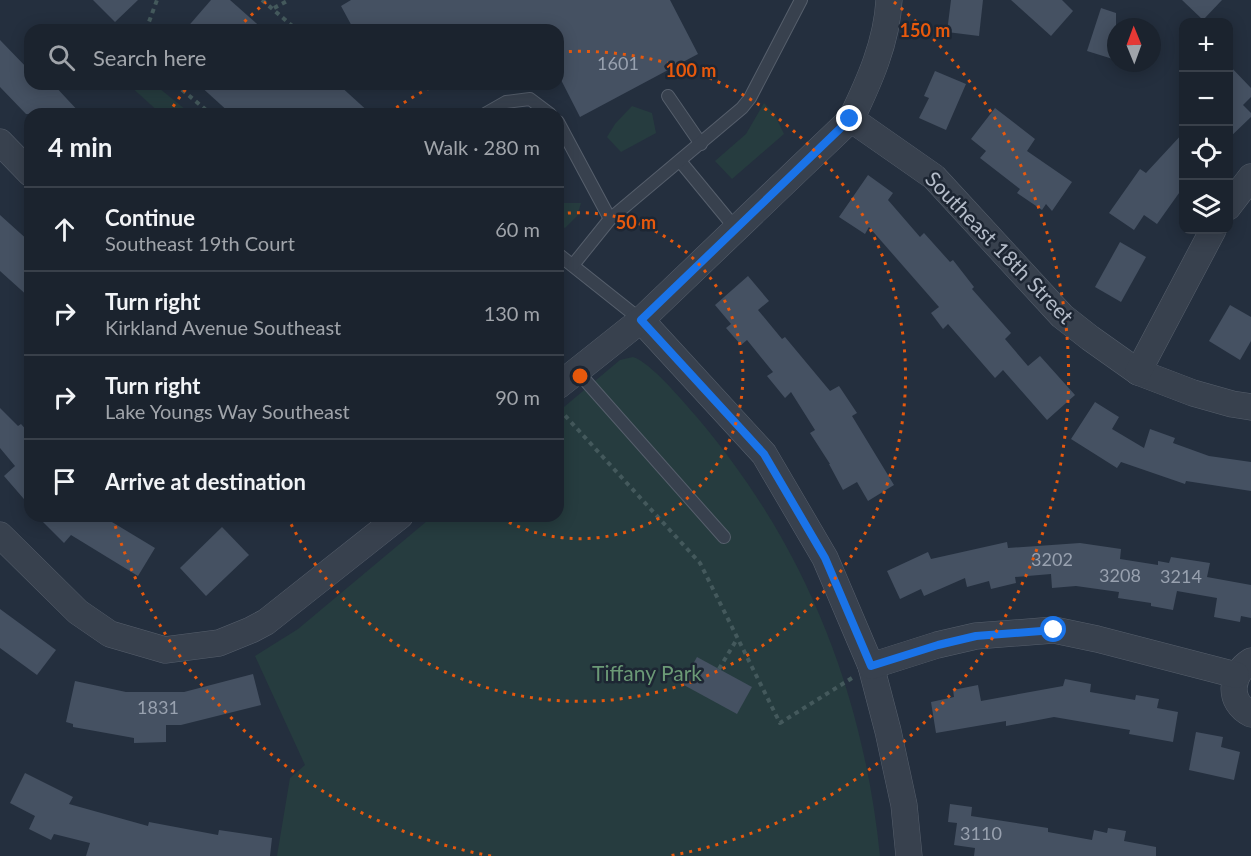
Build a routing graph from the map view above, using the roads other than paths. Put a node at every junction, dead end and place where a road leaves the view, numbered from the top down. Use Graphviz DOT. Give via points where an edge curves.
graph roads {
  1 [pos="801,0"];
  2 [pos="889,0"];
  3 [pos="668,96"];
  4 [pos="496,108"];
  5 [pos="542,108"];
  6 [pos="850,119"];
  7 [pos="564,133"];
  8 [pos="0,142"];
  9 [pos="701,144"];
  10 [pos="680,161"];
  11 [pos="24,167"];
  12 [pos="1251,177"];
  13 [pos="1233,200"];
  14 [pos="610,219"];
  15 [pos="736,229"];
  16 [pos="1211,234"];
  17 [pos="564,258"];
  18 [pos="573,265"];
  19 [pos="641,320"];
  20 [pos="1138,372"];
  21 [pos="567,379"];
  22 [pos="1251,406"];
  23 [pos="392,522"];
  24 [pos="0,536"];
  25 [pos="724,537"];
  26 [pos="871,666"];
  27 [pos="1244,668"];
  28 [pos="1251,714"];
  29 [pos="909,856"];
  1 -- 9 [label="lane" via="750,98"];
  2 -- 6 [label="street" via="888,20 868,83"];
  3 -- 9 [label="lane"];
  4 -- 5 [label="lane" via="506,102 530,99"];
  6 -- 15 [label="street"];
  6 -- 20 [label="street, Southeast 18th Street" via="934,177 1062,316"];
  7 -- 14 [label="lane"];
  8 -- 11 [label="street"];
  9 -- 10 [label="lane"];
  10 -- 14 [label="lane"];
  10 -- 15 [label="lane"];
  12 -- 13 [label="street"];
  14 -- 18 [label="lane"];
  15 -- 19 [label="street"];
  16 -- 20 [label="street"];
  17 -- 18 [label="lane"];
  18 -- 19 [label="lane"];
  19 -- 21 [label="street"];
  19 -- 26 [label="street" via="764,454 825,558"];
  20 -- 22 [label="street, Southeast 18th Street" via="1193,393"];
  21 -- 25 [label="lane"];
  23 -- 24 [label="street" via="266,622 219,643 165,650 110,634 78,612"];
  26 -- 27 [label="street" via="976,636 1054,630"];
  26 -- 29 [label="street" via="904,805"];
  27 -- 28 [label="street" via="1233,684 1234,694 1238,704"];
}
